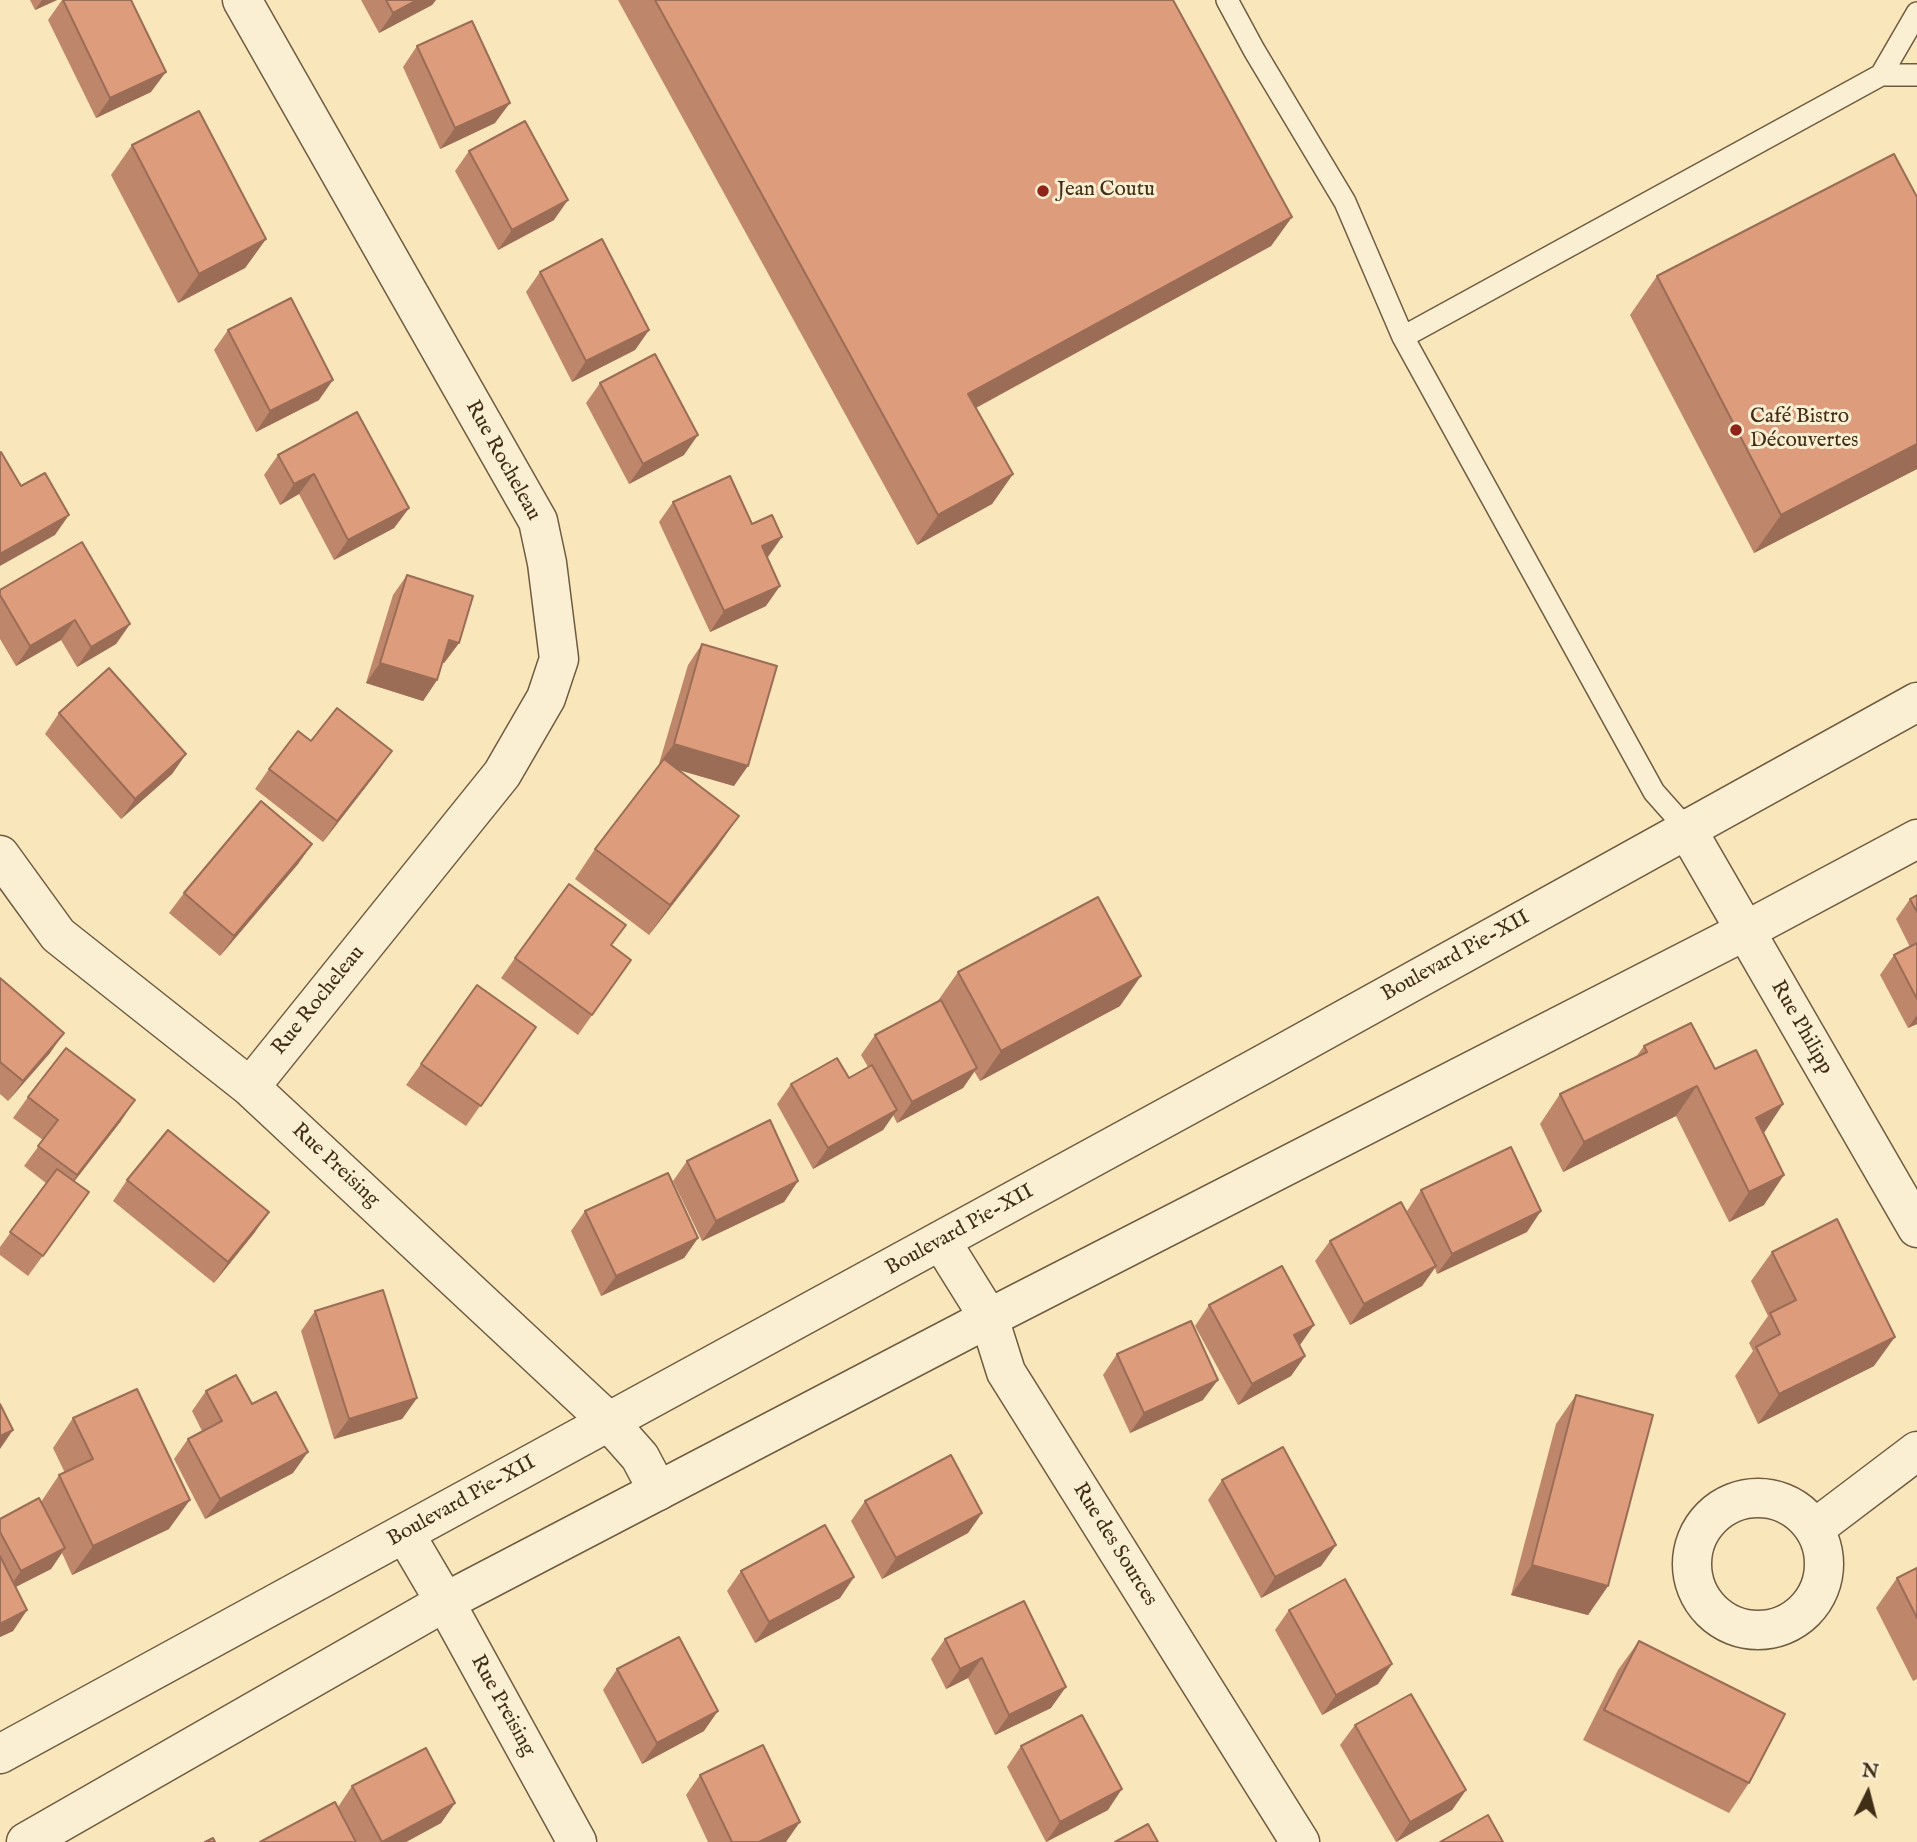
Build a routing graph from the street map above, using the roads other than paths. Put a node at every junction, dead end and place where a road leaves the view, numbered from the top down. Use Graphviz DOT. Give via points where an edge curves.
graph roads {
  1 [pos="242,0"];
  2 [pos="1227,0"];
  3 [pos="1917,13"];
  4 [pos="1881,75"];
  5 [pos="1917,75"];
  6 [pos="1403,337"];
  7 [pos="1917,702"];
  8 [pos="1686,828"];
  9 [pos="1917,839"];
  10 [pos="0,855"];
  11 [pos="1745,931"];
  12 [pos="250,1087"];
  13 [pos="1917,1228"];
  14 [pos="941,1241"];
  15 [pos="989,1318"];
  16 [pos="609,1422"];
  17 [pos="1917,1451"];
  18 [pos="658,1491"];
  19 [pos="1814,1529"];
  20 [pos="405,1534"];
  21 [pos="445,1602"];
  22 [pos="0,1754"];
  23 [pos="26,1842"];
  24 [pos="577,1842"];
  25 [pos="1300,1842"];
  1 -- 12 [label="street, Rue Rocheleau" via="538,521 559,659 546,698 502,774"];
  2 -- 6 [label="lane" via="1345,202"];
  3 -- 4 [label="lane"];
  4 -- 5 [label="lane"];
  4 -- 6 [label="lane"];
  6 -- 8 [label="lane" via="1654,792"];
  7 -- 8 [label="street, Boulevard Pie-XII"];
  8 -- 11 [label="street, Rue Philipp"];
  8 -- 14 [label="street, Boulevard Pie-XII"];
  9 -- 11 [label="street"];
  10 -- 12 [label="street, Rue Preising" via="58,935"];
  11 -- 13 [label="street, Rue Philipp"];
  11 -- 15 [label="street"];
  12 -- 16 [label="street, Rue Preising"];
  14 -- 15 [label="street, Rue des Sources"];
  14 -- 16 [label="street, Boulevard Pie-XII"];
  15 -- 18 [label="street"];
  15 -- 25 [label="street, Rue des Sources" via="1006,1372"];
  16 -- 18 [label="street, Rue Preising" via="640,1457"];
  16 -- 20 [label="street, Boulevard Pie-XII"];
  17 -- 19 [label="street"];
  18 -- 21 [label="street"];
  20 -- 21 [label="street, Rue Preising"];
  20 -- 22 [label="street, Boulevard Pie-XII"];
  21 -- 23 [label="street"];
  21 -- 24 [label="street, Rue Preising"];
}
